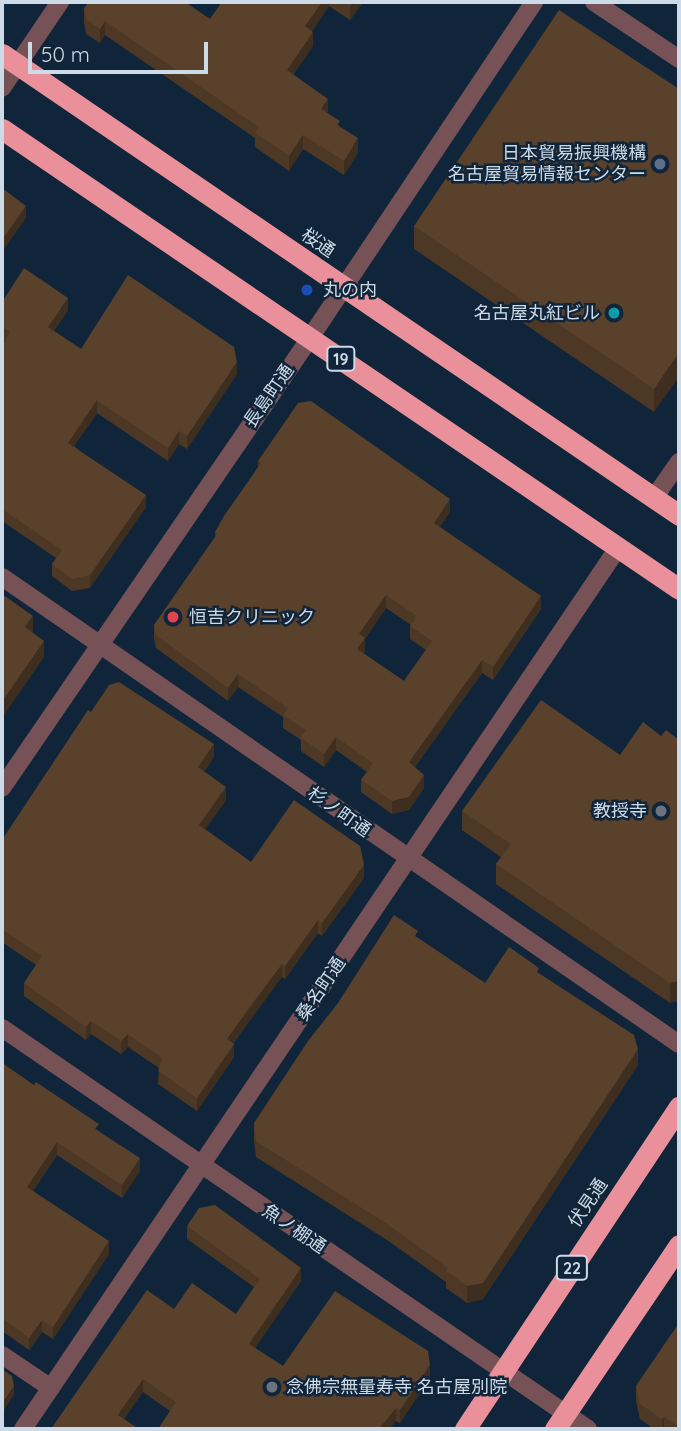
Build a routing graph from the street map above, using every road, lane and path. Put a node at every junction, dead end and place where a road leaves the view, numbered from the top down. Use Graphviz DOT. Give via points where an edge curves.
graph roads {
  1 [pos="60,2"];
  2 [pos="534,2"];
  3 [pos="594,2"];
  4 [pos="679,59"];
  5 [pos="9,60"];
  6 [pos="2,88"];
  7 [pos="2,129"];
  8 [pos="343,287"];
  9 [pos="310,338"];
  10 [pos="679,462"];
  11 [pos="654,498"];
  12 [pos="679,515"];
  13 [pos="618,548"];
  14 [pos="2,577"];
  15 [pos="679,589"];
  16 [pos="99,644"];
  17 [pos="2,788"];
  18 [pos="408,860"];
  19 [pos="2,1028"];
  20 [pos="679,1044"];
  21 [pos="679,1107"];
  22 [pos="201,1166"];
  23 [pos="679,1245"];
  24 [pos="2,1354"];
  25 [pos="504,1370"];
  26 [pos="51,1388"];
  27 [pos="560,1421"];
  28 [pos="23,1429"];
  29 [pos="465,1429"];
  30 [pos="588,1429"];
  1 -- 5 [label="street"];
  2 -- 8 [label="street, 長島町通"];
  3 -- 4 [label="street"];
  5 -- 6 [label="street"];
  5 -- 8 [label="highway, 桜通"];
  7 -- 9 [label="highway, 19"];
  8 -- 9 [label="street, 長島町通"];
  8 -- 11 [label="highway, 桜通"];
  9 -- 13 [label="highway, 19"];
  9 -- 16 [label="street, 長島町通"];
  10 -- 11 [label="street"];
  11 -- 12 [label="highway, 桜通"];
  13 -- 15 [label="highway, 19"];
  13 -- 18 [label="street, 桑名町通"];
  14 -- 16 [label="street, 杉ノ町通"];
  16 -- 17 [label="street, 長島町通"];
  16 -- 18 [label="street, 杉ノ町通"];
  18 -- 20 [label="street, 杉ノ町通"];
  18 -- 22 [label="street, 桑名町通"];
  19 -- 22 [label="street, 魚ノ棚通"];
  21 -- 25 [label="highway, 伏見通 / 22"];
  22 -- 25 [label="street, 魚ノ棚通"];
  22 -- 26 [label="street, 桑名町通"];
  23 -- 27 [label="highway"];
  24 -- 26 [label="street"];
  25 -- 27 [label="street, 魚ノ棚通"];
  25 -- 29 [label="highway, 伏見通 / 22"];
  26 -- 28 [label="street, 桑名町通"];
  27 -- 30 [label="street, 魚ノ棚通"];
}
